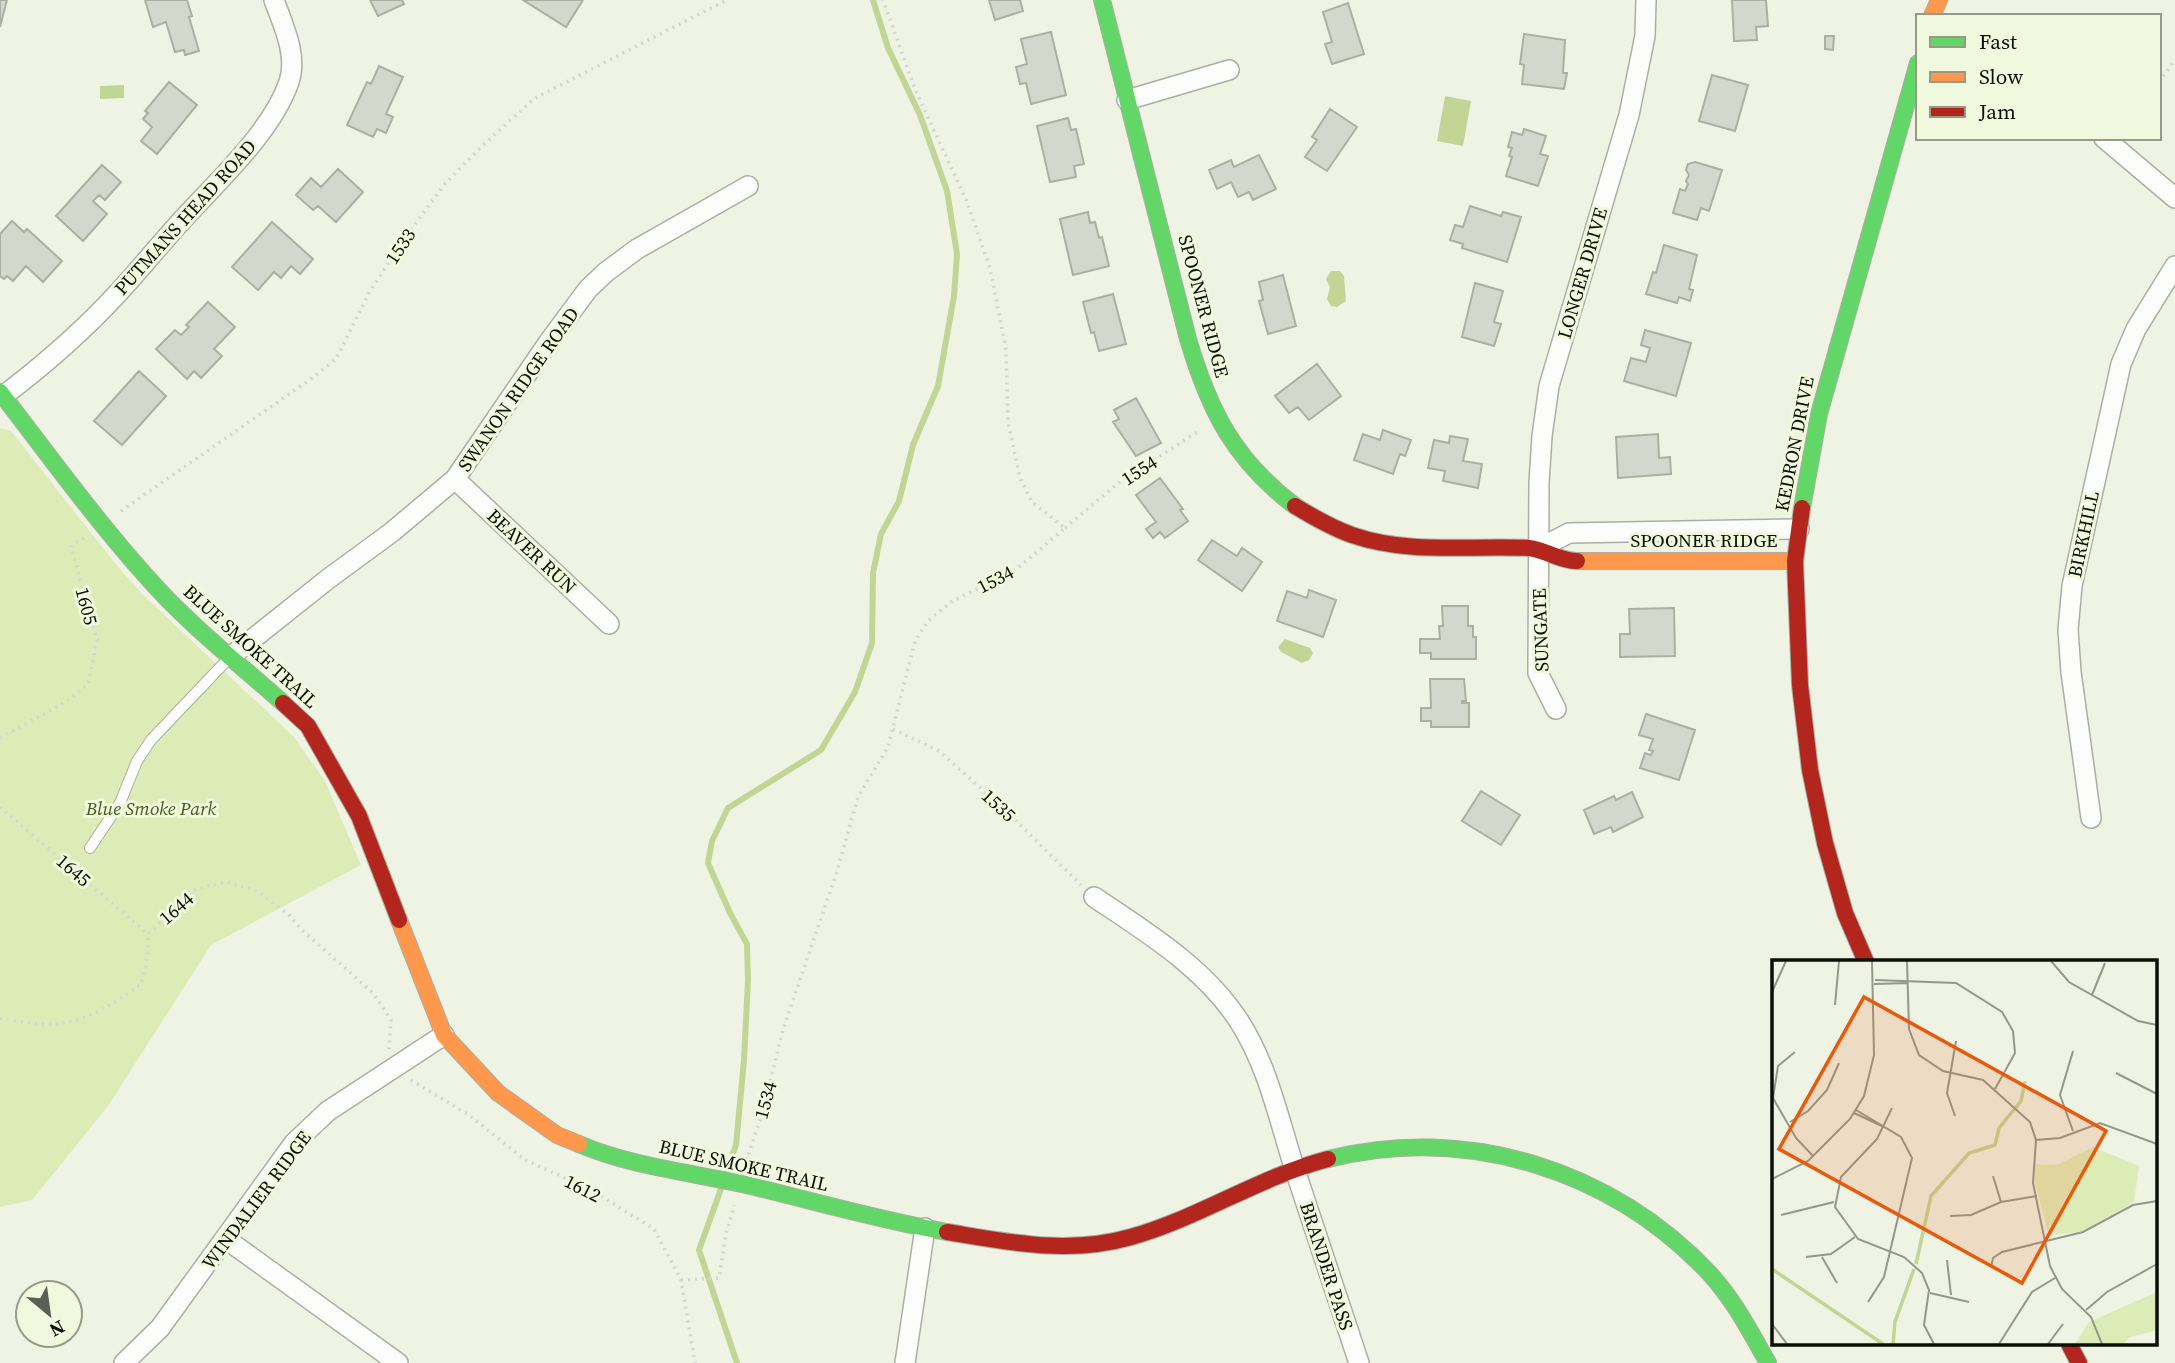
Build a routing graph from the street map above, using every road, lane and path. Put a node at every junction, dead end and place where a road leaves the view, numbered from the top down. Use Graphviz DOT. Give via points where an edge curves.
graph roads {
  1 [pos="274,0"];
  2 [pos="727,0"];
  3 [pos="883,0"];
  4 [pos="1102,0"];
  5 [pos="1646,0"];
  6 [pos="2175,60"];
  7 [pos="1229,70"];
  8 [pos="1916,73"];
  9 [pos="2161,79"];
  10 [pos="1128,100"];
  11 [pos="2106,140"];
  12 [pos="748,186"];
  13 [pos="2175,198"];
  14 [pos="2175,266"];
  15 [pos="1,395"];
  16 [pos="1217,418"];
  17 [pos="455,479"];
  18 [pos="102,525"];
  19 [pos="1065,528"];
  20 [pos="1799,529"];
  21 [pos="1538,549"];
  22 [pos="1795,561"];
  23 [pos="609,624"];
  24 [pos="230,657"];
  25 [pos="1556,709"];
  26 [pos="893,729"];
  27 [pos="0,738"];
  28 [pos="0,807"];
  29 [pos="2091,818"];
  30 [pos="90,848"];
  31 [pos="1094,897"];
  32 [pos="148,934"];
  33 [pos="1865,960"];
  34 [pos="0,1019"];
  35 [pos="444,1035"];
  36 [pos="401,1063"];
  37 [pos="744,1168"];
  38 [pos="1294,1168"];
  39 [pos="737,1192"];
  40 [pos="925,1228"];
  41 [pos="226,1239"];
  42 [pos="681,1280"];
  43 [pos="2069,1346"];
  44 [pos="124,1363"];
  45 [pos="398,1363"];
  46 [pos="695,1363"];
  47 [pos="905,1363"];
  48 [pos="1359,1363"];
  49 [pos="1769,1363"];
  50 [pos="2079,1363"];
  1 -- 15 [label="street, PUTMANS HEAD ROAD" via="292,64 289,82 268,122 118,293 49,361"];
  2 -- 18 [label="path, 1533" via="535,98 445,184 408,232 370,291 336,359"];
  3 -- 19 [label="path" via="990,268 1006,350 1009,422 1020,478 1032,502"];
  4 -- 10 [label="street, SPOONER RIDGE"];
  5 -- 21 [label="street, LONGER DRIVE" via="1645,39 1629,115 1549,386 1541,448"];
  6 -- 9 [label="path"];
  7 -- 10 [label="street"];
  8 -- 20 [label="street, KEDRON DRIVE" via="1819,414"];
  10 -- 16 [label="street, SPOONER RIDGE" via="1188,339"];
  11 -- 13 [label="street"];
  12 -- 17 [label="street, SWANON RIDGE ROAD" via="637,249 588,289"];
  14 -- 29 [label="street, BIRKHILL" via="2136,329 2121,364 2072,586 2071,672"];
  15 -- 18 [label="street, BLUE SMOKE TRAIL"];
  16 -- 19 [label="path, 1554" via="1117,484"];
  16 -- 21 [label="street, SPOONER RIDGE" via="1261,479 1305,512 1355,537 1421,547"];
  17 -- 23 [label="street, BEAVER RUN"];
  17 -- 24 [label="street, SWANON RIDGE ROAD"];
  18 -- 24 [label="street, BLUE SMOKE TRAIL" via="147,578"];
  18 -- 27 [label="path, 1605" via="71,546 97,640 89,684"];
  19 -- 26 [label="path, 1534" via="1017,569 951,602 928,621 915,641"];
  20 -- 21 [label="street, SPOONER RIDGE" via="1569,533"];
  20 -- 22 [label="street, KEDRON DRIVE"];
  21 -- 22 [label="street, SPOONER RIDGE" via="1568,561"];
  21 -- 25 [label="street, SUNGATE" via="1538,673"];
  22 -- 33 [label="street, KEDRON DRIVE" via="1800,685 1810,770 1845,913"];
  24 -- 30 [label="lane" via="151,740 120,803"];
  24 -- 35 [label="street, BLUE SMOKE TRAIL" via="308,726 342,784 359,816"];
  26 -- 31 [label="path, 1535" via="939,751"];
  26 -- 37 [label="path, 1534" via="888,747 858,797"];
  28 -- 32 [label="path, 1645"];
  31 -- 38 [label="street, BRANDER PASS" via="1165,945 1206,981 1239,1020 1257,1055"];
  32 -- 34 [label="path, 1644" via="141,984 112,1005 82,1019 45,1024"];
  32 -- 36 [label="path, 1644" via="193,890 226,882 257,891 373,992 391,1020 389,1052"];
  35 -- 36 [label="street, WINDALIER RIDGE"];
  35 -- 39 [label="street, BLUE SMOKE TRAIL" via="498,1093 556,1135 597,1152 710,1179"];
  36 -- 41 [label="street, WINDALIER RIDGE" via="328,1111 294,1143"];
  36 -- 42 [label="path, 1612" via="412,1081 469,1115 525,1160 588,1188 654,1229"];
  38 -- 40 [label="street, BLUE SMOKE TRAIL" via="1157,1229 1103,1243 1039,1248"];
  38 -- 48 [label="street, BRANDER PASS"];
  38 -- 49 [label="street, BLUE SMOKE TRAIL" via="1349,1154 1453,1148 1571,1175 1629,1206 1681,1245 1739,1312"];
  39 -- 40 [label="street, BLUE SMOKE TRAIL"];
  39 -- 42 [label="path" via="719,1278"];
  40 -- 47 [label="street"];
  41 -- 44 [label="street, WINDALIER RIDGE" via="160,1328"];
  41 -- 45 [label="street"];
  42 -- 46 [label="path, 1612"];
  43 -- 50 [label="street"];
}
